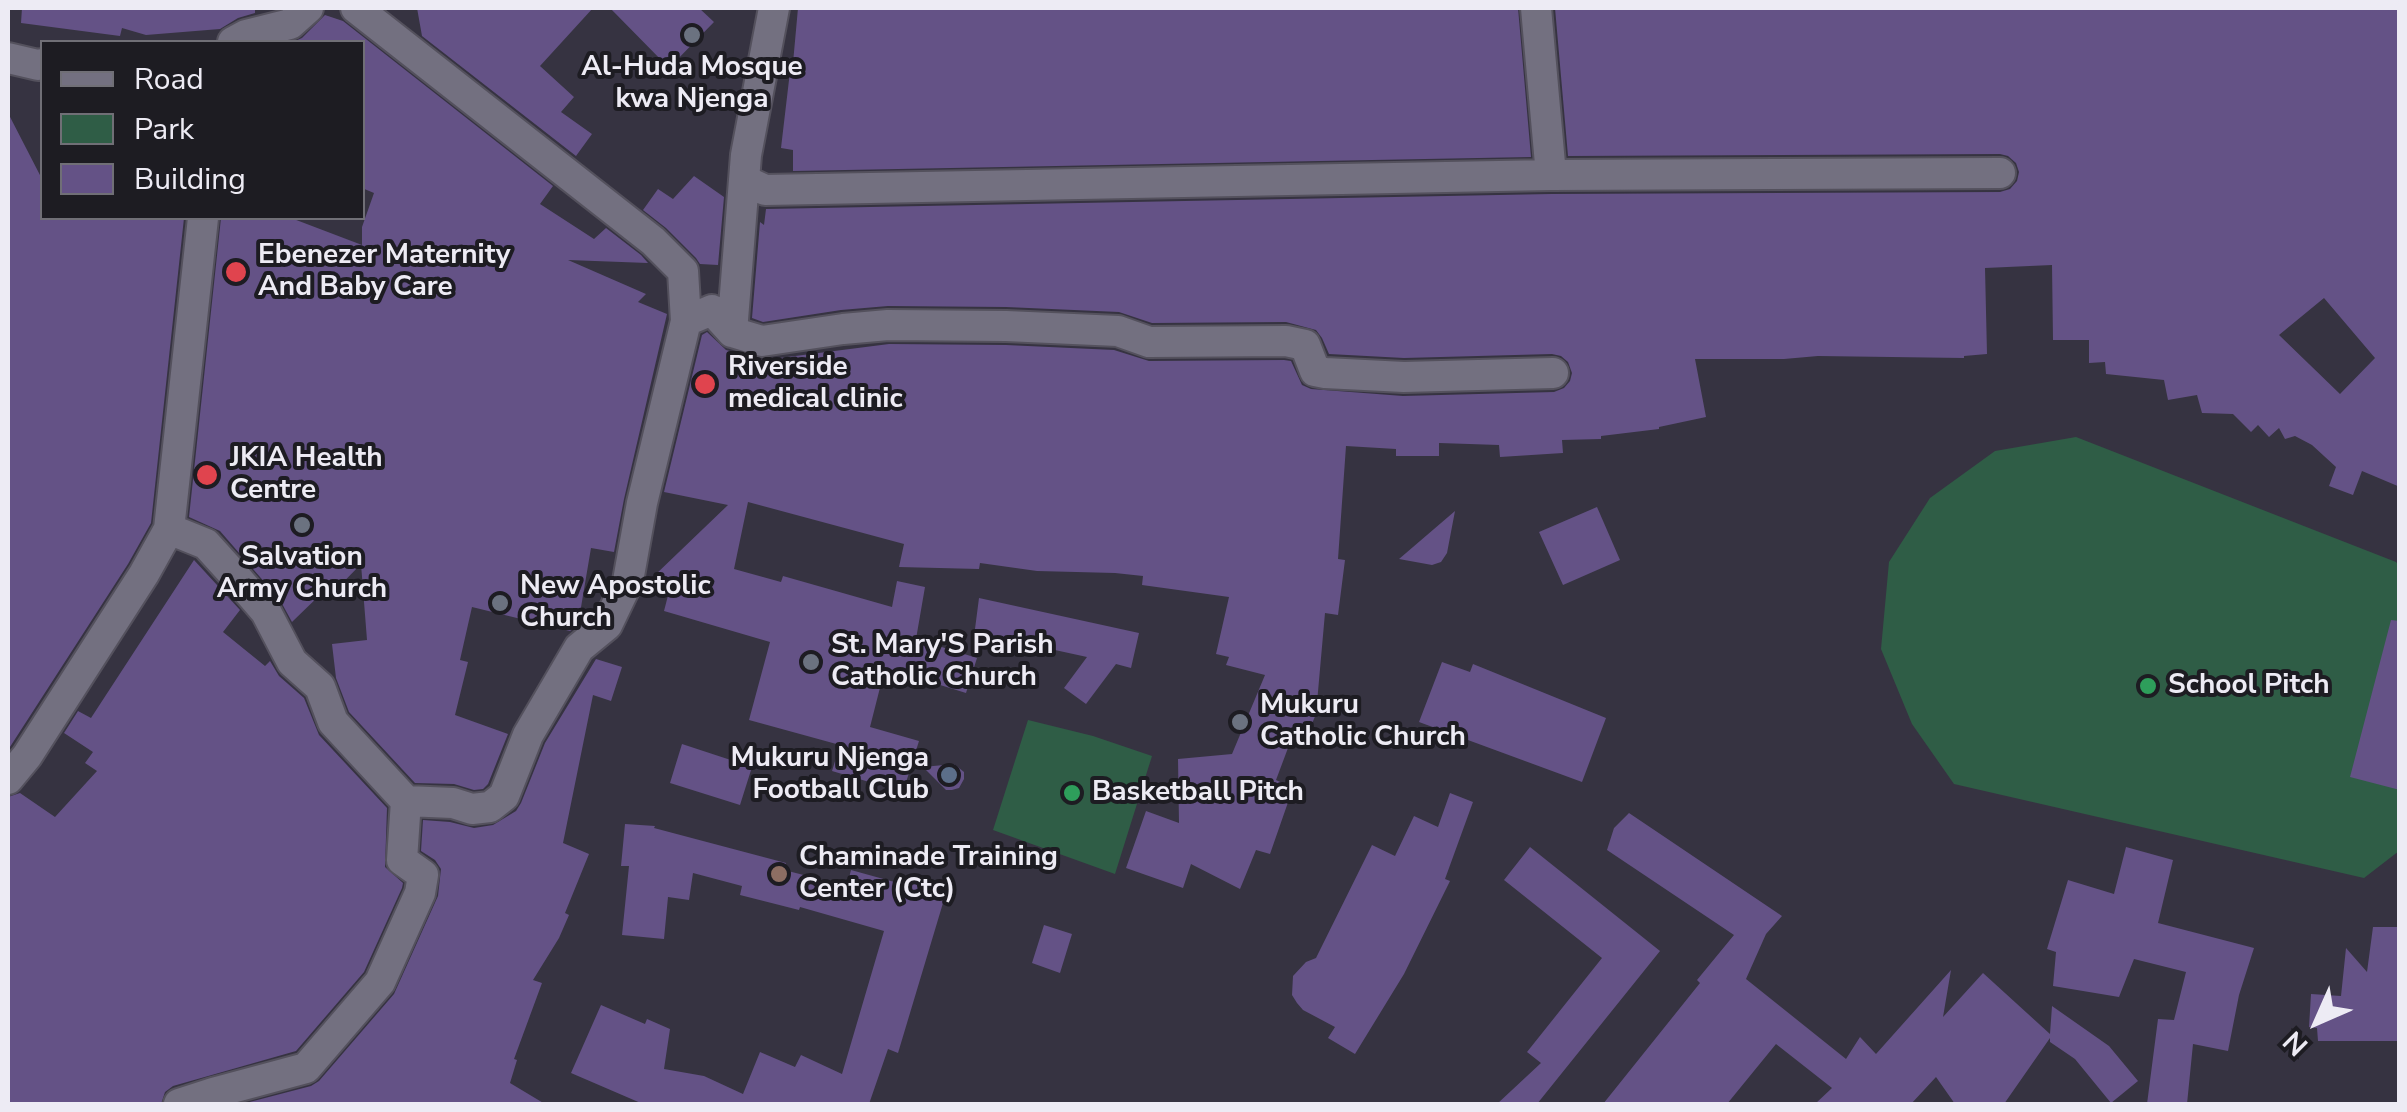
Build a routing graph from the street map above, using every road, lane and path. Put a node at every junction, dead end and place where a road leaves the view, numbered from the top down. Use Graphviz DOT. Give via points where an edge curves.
graph roads {
  1 [pos="308,8"];
  2 [pos="356,8"];
  3 [pos="774,8"];
  4 [pos="1536,8"];
  5 [pos="236,40"];
  6 [pos="8,58"];
  7 [pos="40,64"];
  8 [pos="2000,172"];
  9 [pos="1550,175"];
  10 [pos="744,180"];
  11 [pos="203,220"];
  12 [pos="686,321"];
  13 [pos="732,332"];
  14 [pos="1553,372"];
  15 [pos="169,528"];
  16 [pos="8,779"];
  17 [pos="406,802"];
  18 [pos="178,1104"];
  1 -- 5 [label="street" via="290,24"];
  2 -- 12 [label="street" via="654,241 683,272"];
  3 -- 10 [label="street"];
  4 -- 9 [label="street"];
  6 -- 7 [label="street"];
  8 -- 9 [label="street"];
  9 -- 10 [label="street" via="765,190"];
  10 -- 13 [label="street"];
  11 -- 15 [label="street"];
  12 -- 13 [label="street" via="712,310"];
  12 -- 17 [label="street" via="632,564 613,616 579,648 528,734 504,796 472,810"];
  13 -- 14 [label="street" via="762,341 888,326 1118,331 1149,342 1286,341 1305,345 1315,371 1325,373"];
  15 -- 16 [label="street"];
  15 -- 17 [label="street" via="206,544 235,576 266,612 292,662 320,686 334,722"];
  17 -- 18 [label="street" via="402,860 423,875 380,982 306,1068"];
}
